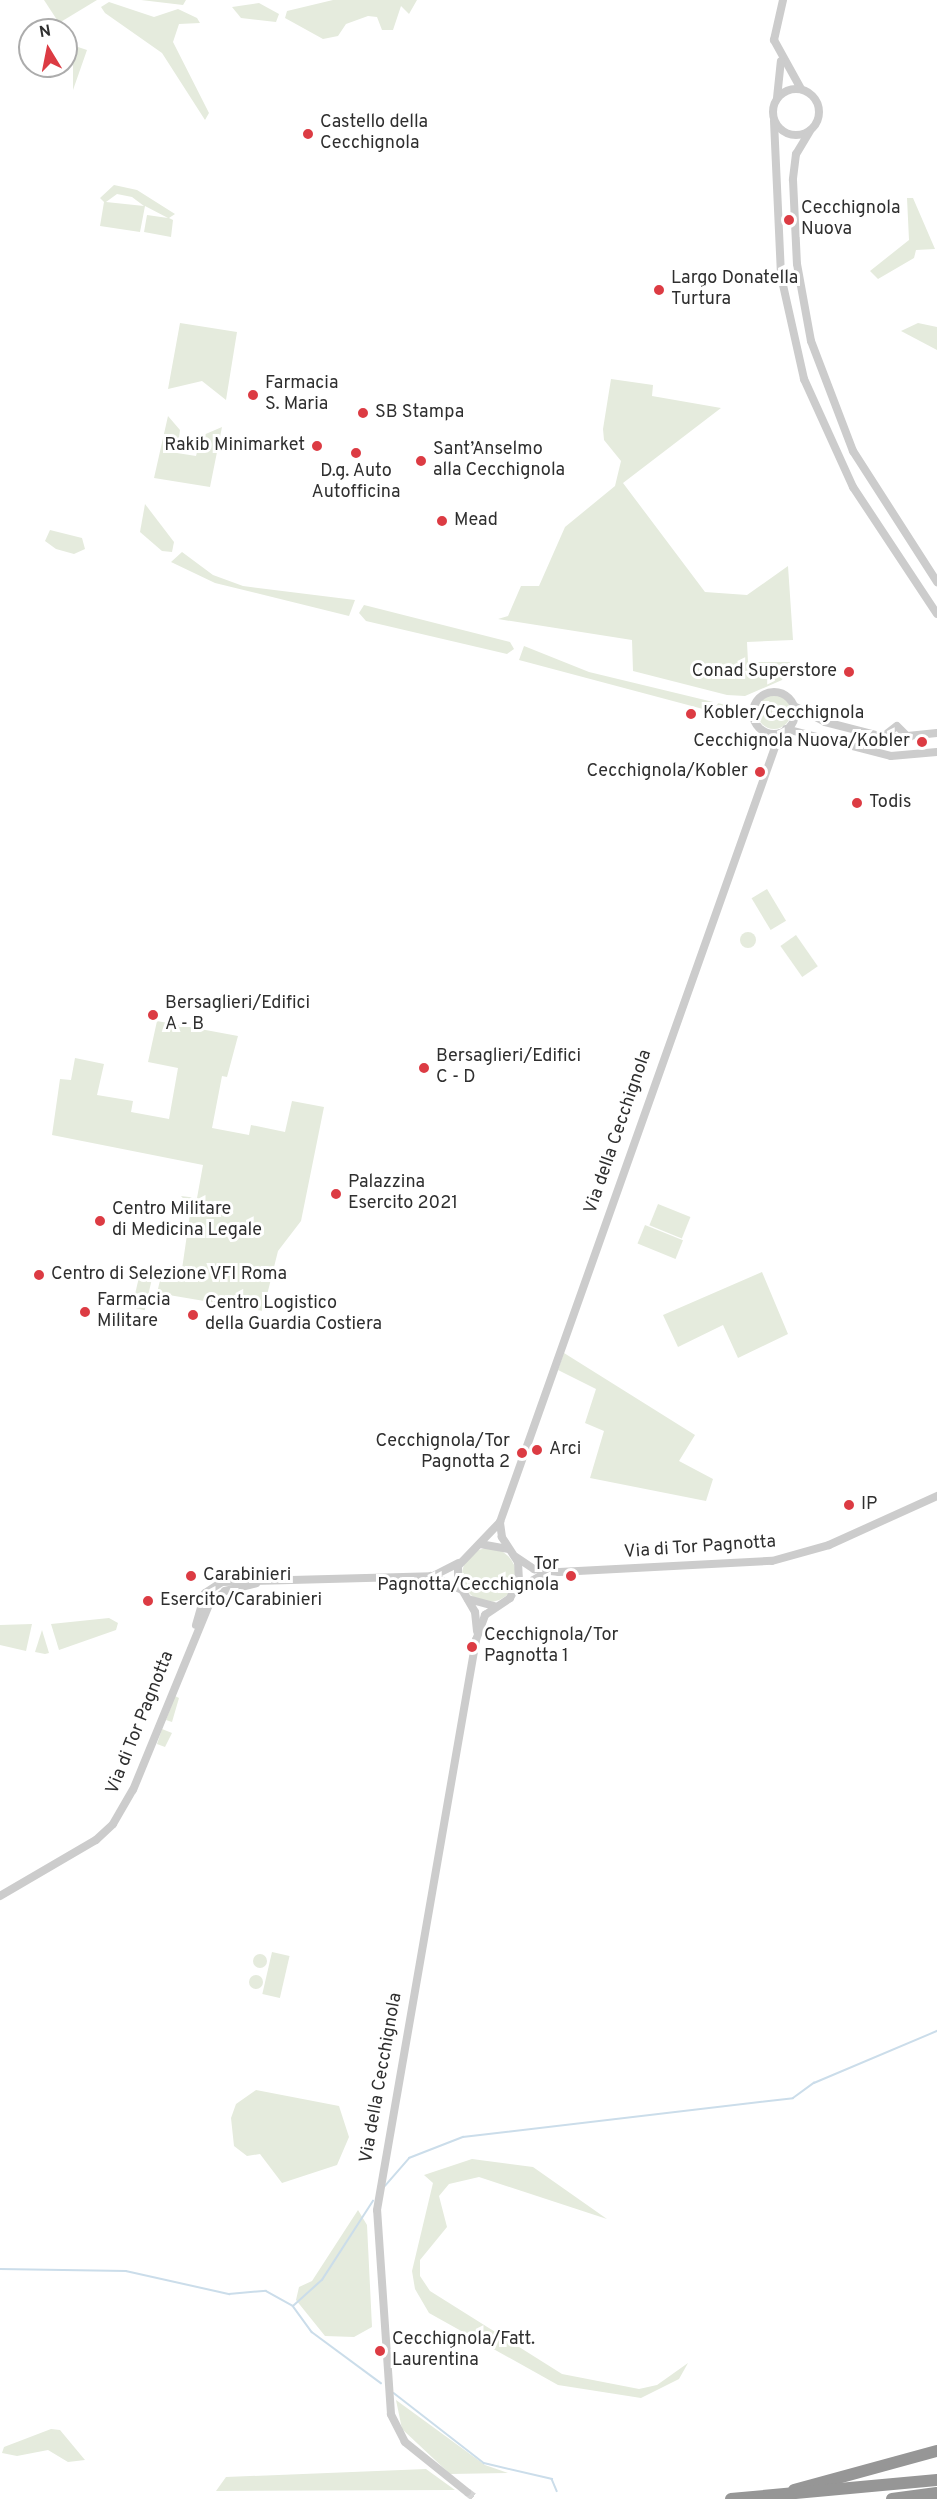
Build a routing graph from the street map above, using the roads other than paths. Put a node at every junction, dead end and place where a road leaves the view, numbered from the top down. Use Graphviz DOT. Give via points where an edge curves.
graph roads {
  1 [pos="783,0"];
  2 [pos="780,58"];
  3 [pos="802,90"];
  4 [pos="777,98"];
  5 [pos="774,121"];
  6 [pos="810,131"];
  7 [pos="937,582"];
  8 [pos="937,614"];
  9 [pos="794,706"];
  10 [pos="783,731"];
  11 [pos="764,732"];
  12 [pos="937,734"];
  13 [pos="937,752"];
  14 [pos="770,753"];
  15 [pos="937,1496"];
  16 [pos="500,1522"];
  17 [pos="480,1544"];
  18 [pos="509,1549"];
  19 [pos="515,1557"];
  20 [pos="459,1563"];
  21 [pos="559,1572"];
  22 [pos="431,1576"];
  23 [pos="460,1589"];
  24 [pos="517,1589"];
  25 [pos="468,1599"];
  26 [pos="499,1605"];
  27 [pos="476,1640"];
  28 [pos="0,1896"];
  29 [pos="937,2451"];
  30 [pos="937,2480"];
  31 [pos="467,2492"];
  32 [pos="937,2493"];
  33 [pos="751,2498"];
  34 [pos="731,2499"];
  35 [pos="892,2499"];
  1 -- 2 [label="street" via="773,32"];
  2 -- 3 [label="street"];
  2 -- 4 [label="street"];
  3 -- 4 [label="street"];
  3 -- 6 [label="street" via="819,110"];
  4 -- 5 [label="street"];
  5 -- 6 [label="street" via="793,135"];
  5 -- 8 [label="street" via="781,276 804,379 853,487"];
  6 -- 7 [label="street" via="796,154 793,193 797,264 811,341 853,451"];
  9 -- 10 [label="street"];
  9 -- 11 [label="street" via="782,692 760,698 753,717"];
  9 -- 12 [label="street" via="838,725 850,721 860,731 880,736 916,738"];
  10 -- 11 [label="street"];
  10 -- 13 [label="street" via="891,756"];
  10 -- 14 [label="street, Via della Cecchignola"];
  11 -- 14 [label="street"];
  14 -- 16 [label="street, Via della Cecchignola"];
  15 -- 21 [label="street, Via di Tor Pagnotta" via="789,1558"];
  16 -- 17 [label="street, Via della Cecchignola"];
  16 -- 18 [label="street"];
  17 -- 18 [label="street"];
  17 -- 20 [label="street, Via della Cecchignola"];
  18 -- 19 [label="street"];
  19 -- 21 [label="street, Via di Tor Pagnotta" via="534,1569"];
  19 -- 24 [label="street"];
  20 -- 22 [label="street, Via di Tor Pagnotta"];
  20 -- 23 [label="street"];
  21 -- 24 [label="street, Via di Tor Pagnotta" via="534,1576"];
  22 -- 23 [label="street, Via di Tor Pagnotta"];
  22 -- 28 [label="street, Via di Tor Pagnotta" via="225,1582 208,1588 193,1640 117,1819 96,1840"];
  23 -- 25 [label="street, Via della Cecchignola"];
  24 -- 26 [label="street, Via della Cecchignola"];
  25 -- 26 [label="street"];
  25 -- 27 [label="street, Via della Cecchignola" via="476,1617"];
  26 -- 27 [label="street, Via della Cecchignola" via="483,1619"];
  27 -- 31 [label="street, Via della Cecchignola" via="384,2164 377,2230 391,2414 405,2442"];
  29 -- 33 [label="highway" via="858,2477"];
  30 -- 33 [label="highway"];
  32 -- 35 [label="highway"];
  33 -- 34 [label="highway"];
}
